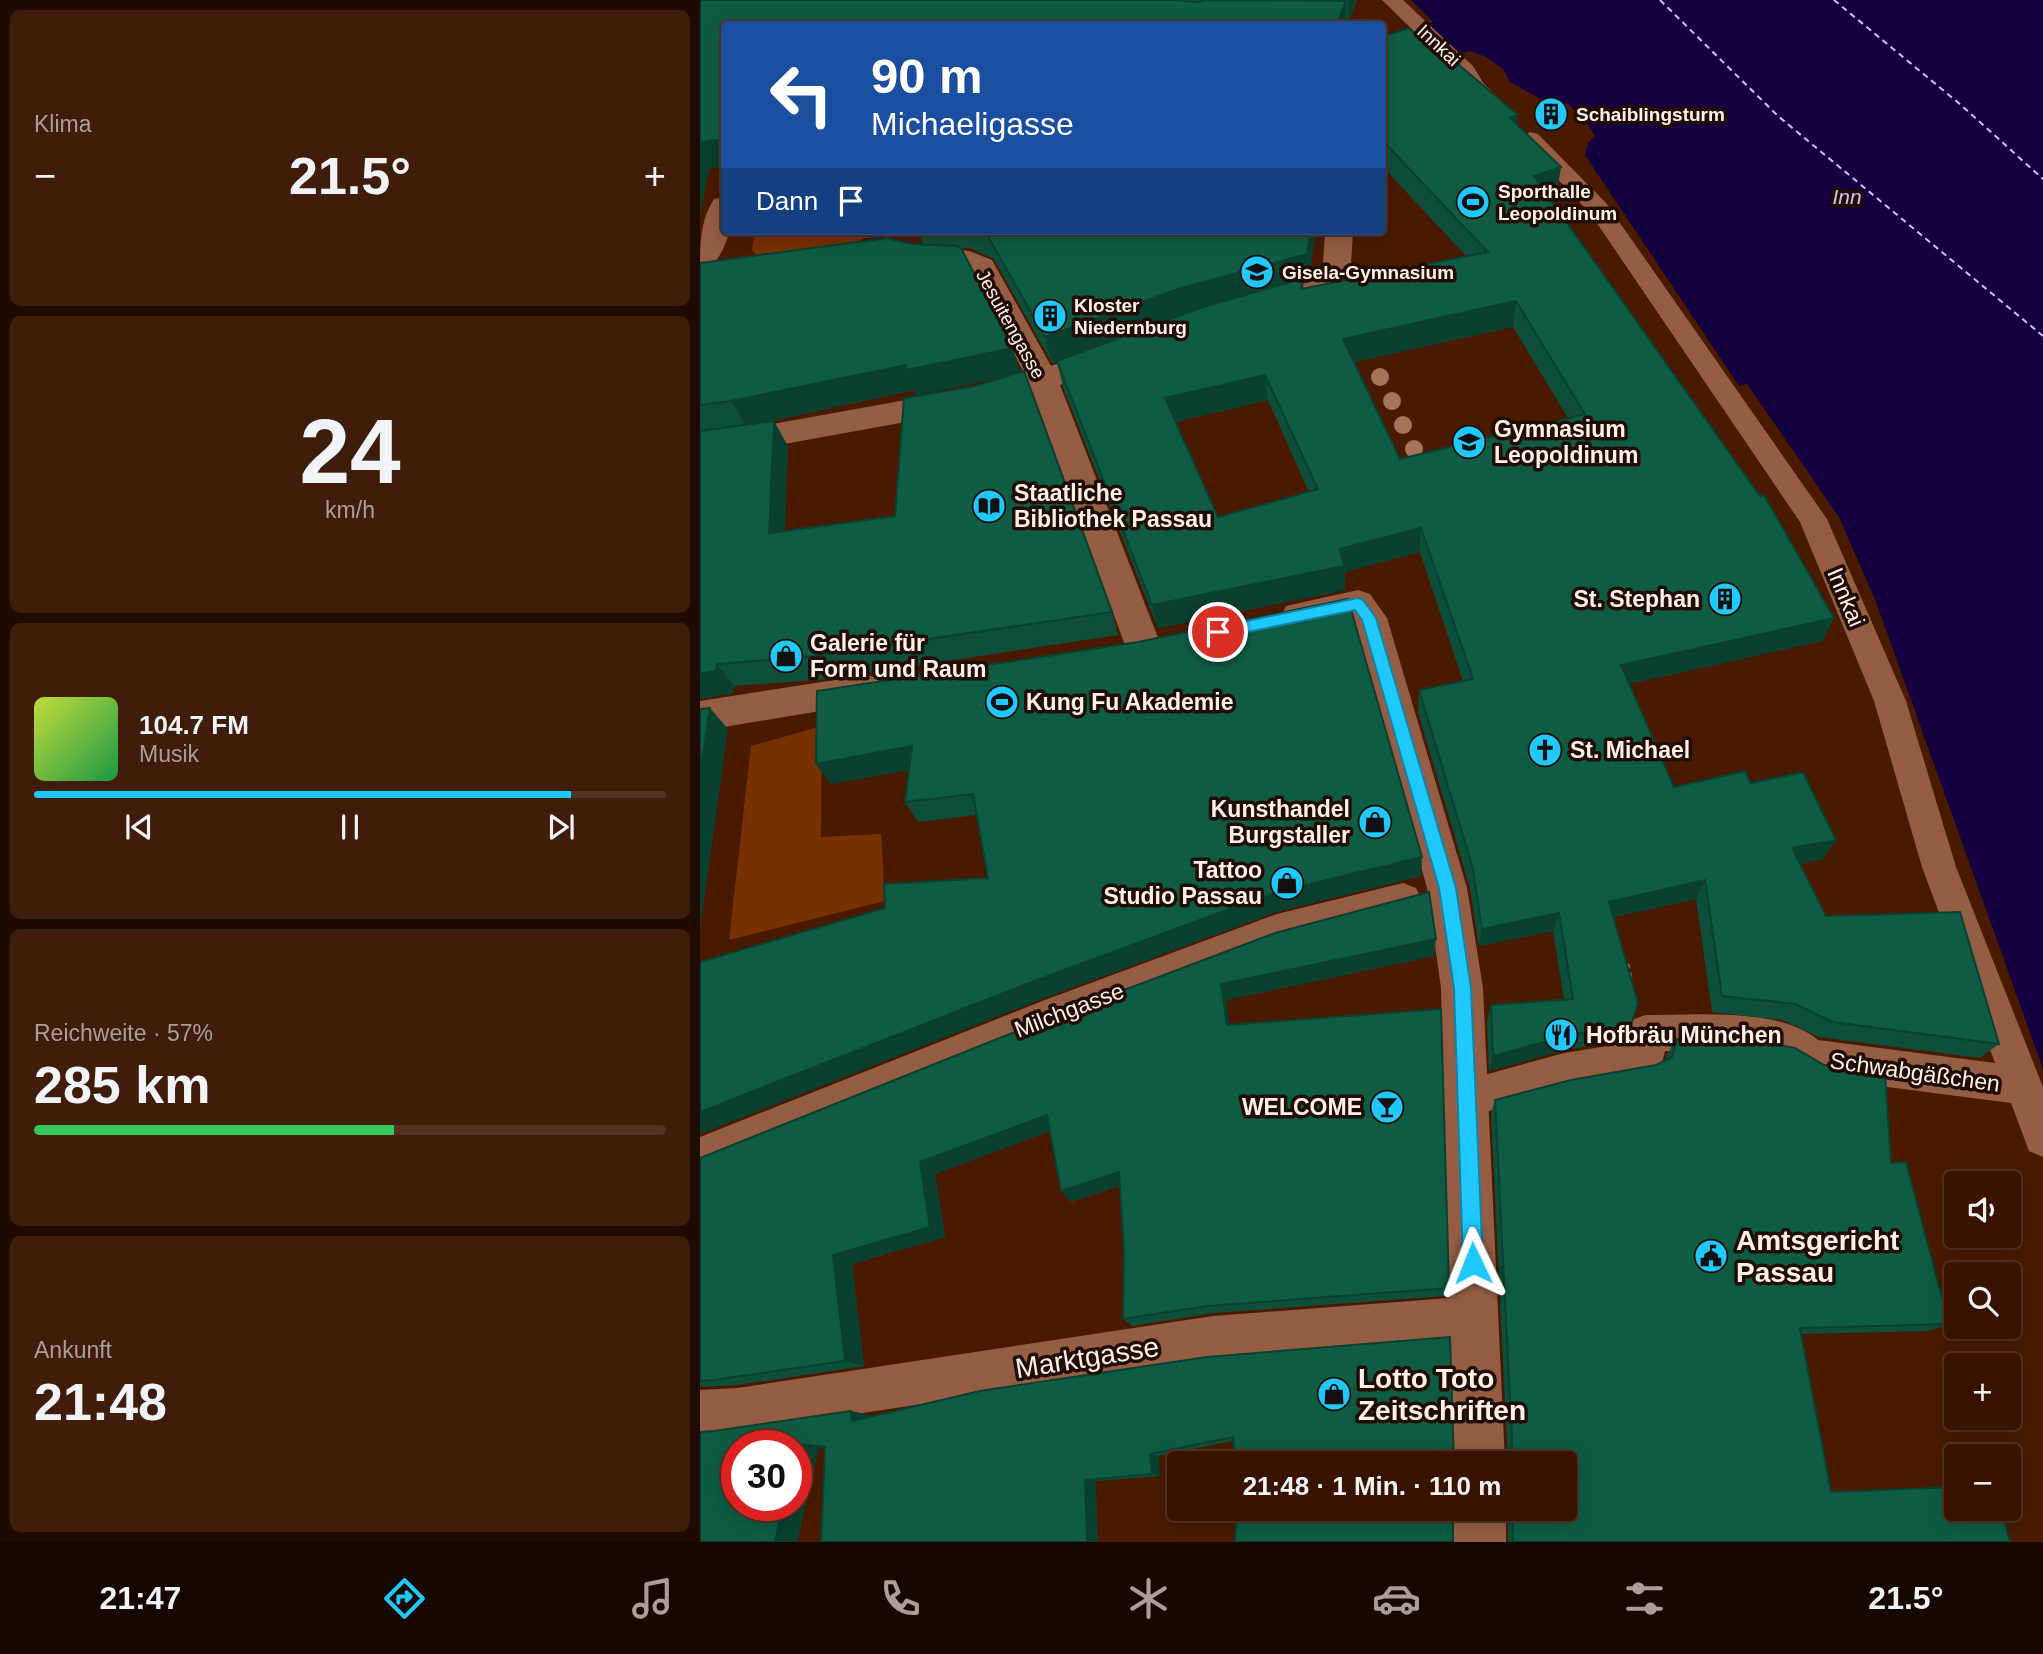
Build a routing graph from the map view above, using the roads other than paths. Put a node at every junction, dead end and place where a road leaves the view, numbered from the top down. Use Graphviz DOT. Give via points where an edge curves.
graph roads {
  1 [pos="1392,0"];
  2 [pos="721,214"];
  3 [pos="1339,235"];
  4 [pos="891,251"];
  5 [pos="700,262"];
  6 [pos="1247,308"];
  7 [pos="1132,346"];
  8 [pos="1043,380"];
  9 [pos="700,444"];
  10 [pos="1264,623"];
  11 [pos="1143,647"];
  12 [pos="898,686"];
  13 [pos="700,716"];
  14 [pos="1447,888"];
  15 [pos="2023,1086"];
  16 [pos="1466,1097"];
  17 [pos="2043,1137"];
  18 [pos="700,1157"];
  19 [pos="1476,1317"];
  20 [pos="700,1412"];
  21 [pos="1479,1451"];
  22 [pos="1479,1521"];
  23 [pos="1479,1542"];
  1 -- 15 [label="street, Innkai" via="1598,208 1813,519 1890,701 1939,867"];
  2 -- 5 [label="street" via="710,249"];
  3 -- 6 [label="street" via="1338,264 1325,287"];
  4 -- 8 [label="street, Jesuitengasse" via="970,260 982,266"];
  7 -- 8 [label="street"];
  8 -- 9 [label="street" via="983,397 747,440"];
  8 -- 11 [label="street, Jesuitengasse"];
  10 -- 14 [label="street" via="1358,604 1369,618"];
  12 -- 13 [label="street"];
  14 -- 16 [label="street" via="1462,988"];
  14 -- 18 [label="street, Milchgasse" via="1277,931 1045,1018"];
  15 -- 16 [label="street, Schwabgäßchen" via="1810,1058 1794,1044 1739,1034 1645,1033 1646,1058"];
  15 -- 17 [label="street, Innkai"];
  16 -- 19 [label="street"];
  19 -- 20 [label="street, Marktgasse" via="1213,1338"];
  19 -- 21 [label="street"];
  22 -- 23 [label="street"];
}
